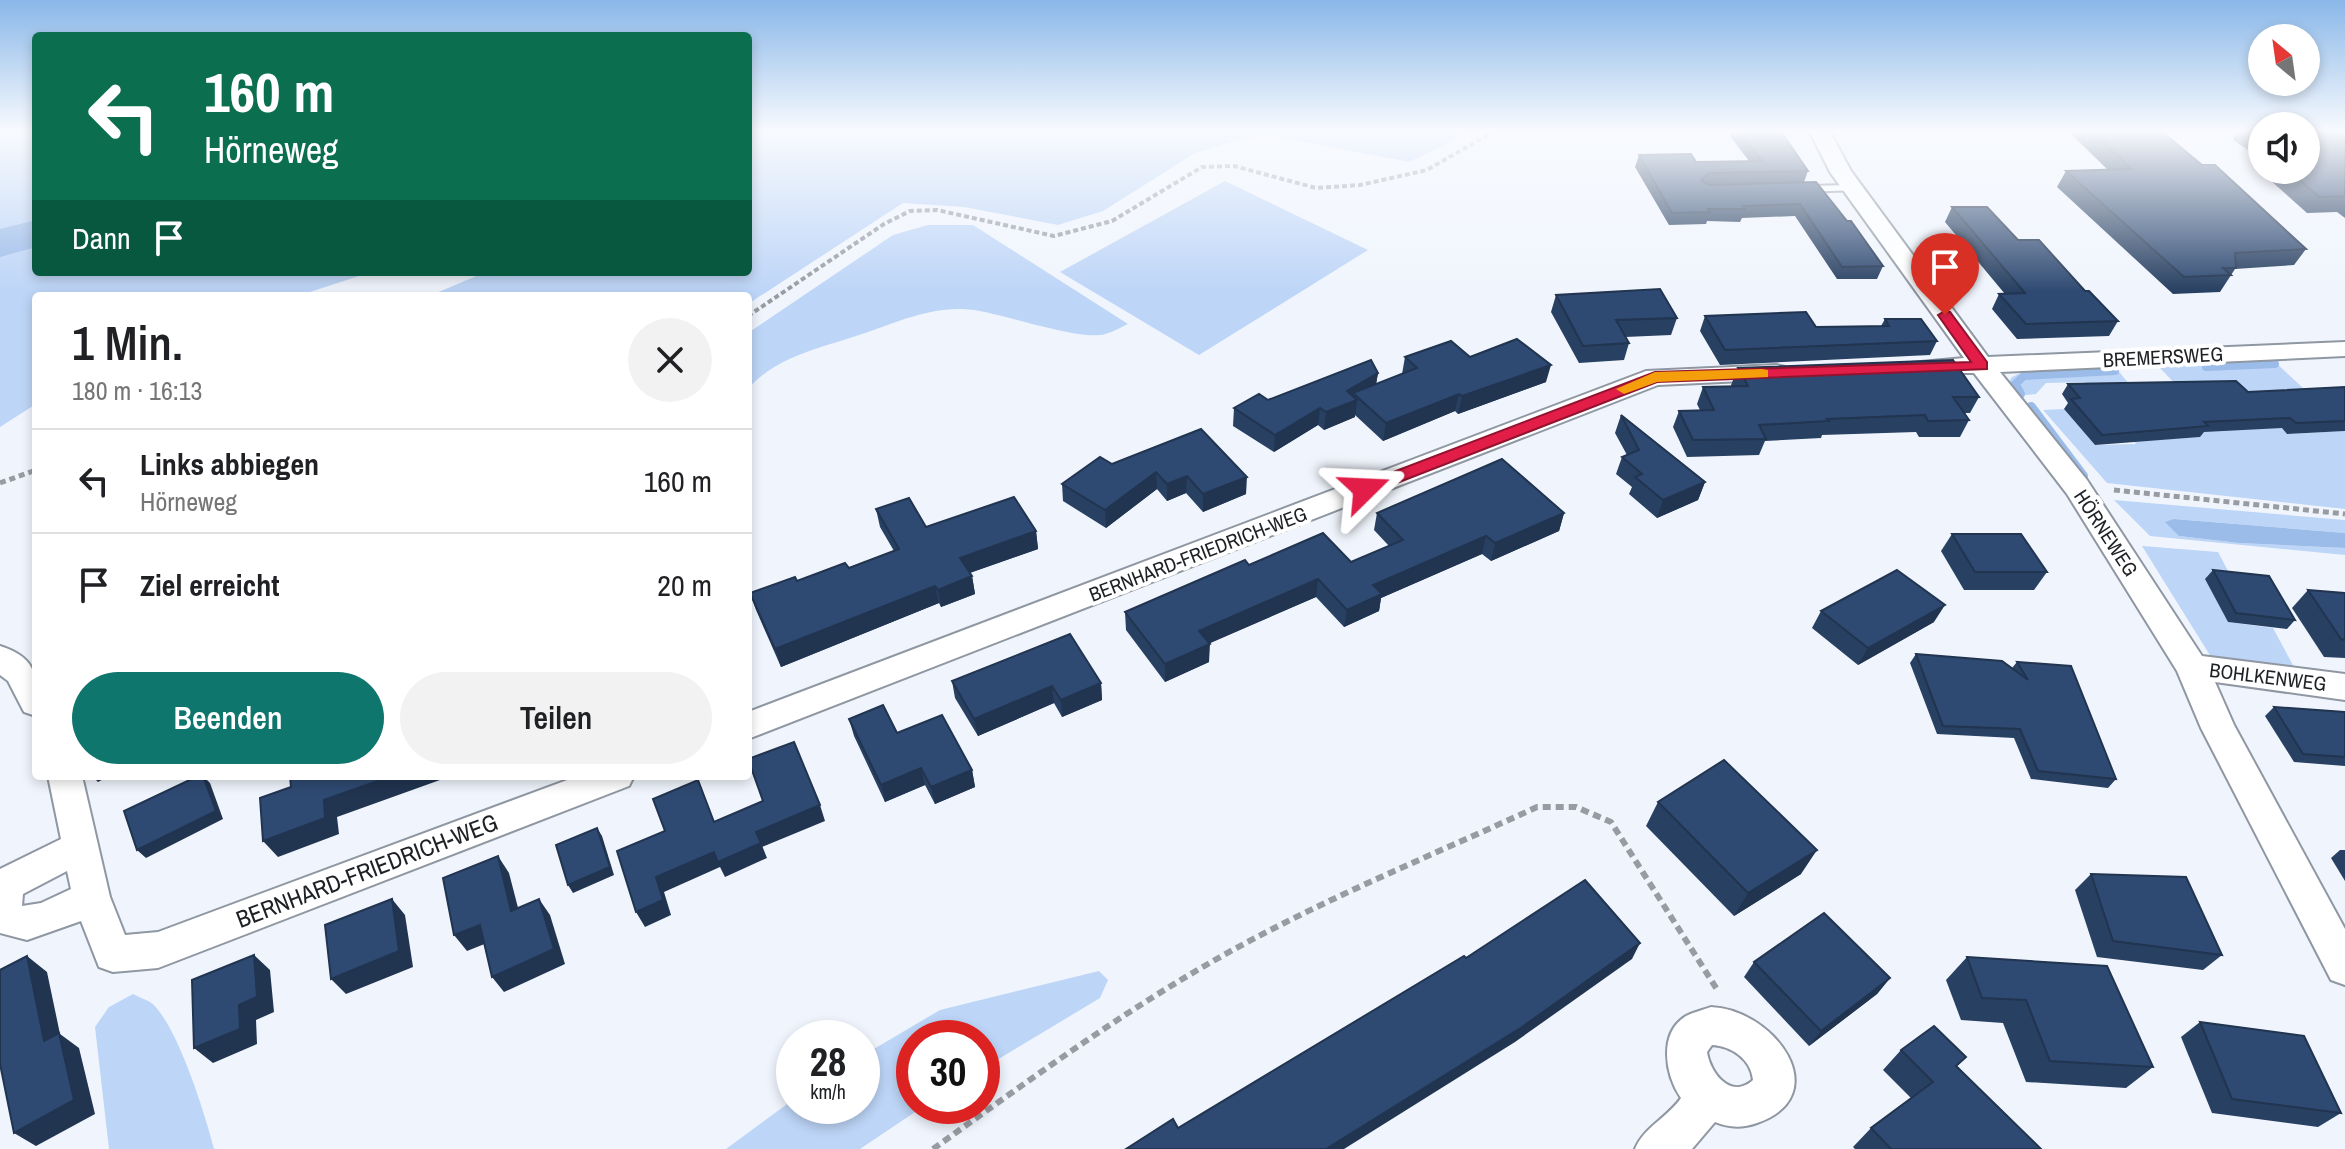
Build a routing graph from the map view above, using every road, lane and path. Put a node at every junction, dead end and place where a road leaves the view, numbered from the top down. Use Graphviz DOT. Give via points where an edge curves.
graph roads {
  1 [pos="1174,184"];
  2 [pos="1291,184"];
  3 [pos="1369,184"];
  4 [pos="1850,184"];
  5 [pos="1853,188"];
  6 [pos="1794,189"];
  7 [pos="752,313"];
  8 [pos="2345,349"];
  9 [pos="1982,366"];
  10 [pos="1888,369"];
  11 [pos="1810,372"];
  12 [pos="32,471"];
  13 [pos="0,483"];
  14 [pos="2077,487"];
  15 [pos="2345,514"];
  16 [pos="0,658"];
  17 [pos="2192,667"];
  18 [pos="2345,687"];
  19 [pos="32,696"];
  20 [pos="752,724"];
  21 [pos="66,780"];
  22 [pos="606,780"];
  23 [pos="79,847"];
  24 [pos="91,897"];
  25 [pos="2345,967"];
  26 [pos="1725,1026"];
  27 [pos="1708,1096"];
  28 [pos="933,1149"];
  29 [pos="1656,1149"];
  1 -- 7 [label="path" via="1112,221 1054,236 937,210 910,211"];
  2 -- 3 [label="path" via="1329,188"];
  4 -- 5 [label="street, HÖRNEWEG"];
  5 -- 6 [label="lane"];
  5 -- 9 [label="street, HÖRNEWEG"];
  8 -- 9 [label="street, BREMERSWEG"];
  9 -- 10 [label="street"];
  9 -- 14 [label="street, HÖRNEWEG"];
  11 -- 20 [label="street, BERNHARD-FRIEDRICH-WEG" via="1655,377"];
  12 -- 13 [label="path"];
  14 -- 15 [label="path"];
  14 -- 17 [label="street, HÖRNEWEG"];
  16 -- 19 [label="street" via="19,672"];
  17 -- 18 [label="street, BOHLKENWEG"];
  17 -- 25 [label="street, HÖRNEWEG" via="2218,728"];
  21 -- 23 [label="street"];
  22 -- 24 [label="street, BERNHARD-FRIEDRICH-WEG" via="158,950 113,954"];
  23 -- 24 [label="street"];
  23 -- 24 [label="street" via="4,887 3,911 18,924 33,922"];
  26 -- 27 [label="street" via="1698,1031 1686,1048 1689,1073"];
  26 -- 27 [label="street" via="1740,1031 1765,1053 1773,1082 1770,1094 1748,1108 1735,1109"];
  26 -- 28 [label="path" via="1722,998 1618,830 1583,809 1537,807 1258,936 1194,972 1070,1051"];
  27 -- 29 [label="street" via="1685,1128"];
}
